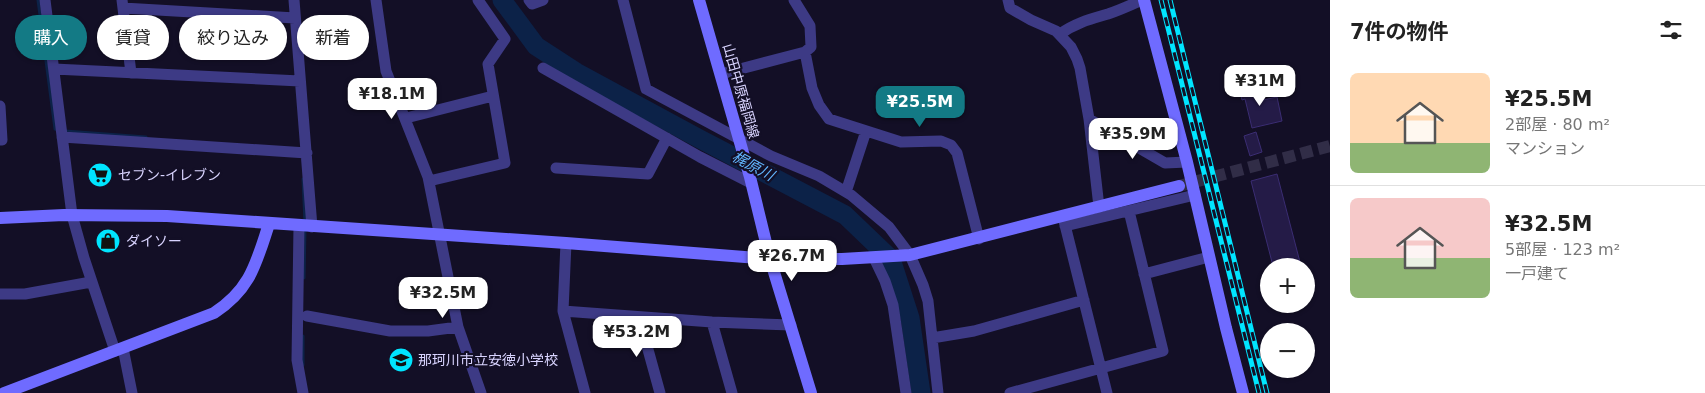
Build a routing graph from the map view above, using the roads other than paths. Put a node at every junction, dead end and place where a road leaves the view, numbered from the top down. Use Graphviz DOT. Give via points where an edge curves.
graph roads {
  1 [pos="45,0"];
  2 [pos="294,0"];
  3 [pos="376,0"];
  4 [pos="478,0"];
  5 [pos="528,0"];
  6 [pos="543,0"];
  7 [pos="623,0"];
  8 [pos="699,0"];
  9 [pos="794,0"];
  10 [pos="1008,0"];
  11 [pos="1143,0"];
  12 [pos="122,4"];
  13 [pos="295,18"];
  14 [pos="1060,34"];
  15 [pos="806,52"];
  16 [pos="543,68"];
  17 [pos="54,69"];
  18 [pos="131,73"];
  19 [pos="721,74"];
  20 [pos="300,81"];
  21 [pos="493,96"];
  22 [pos="0,106"];
  23 [pos="406,118"];
  24 [pos="1089,119"];
  25 [pos="866,131"];
  26 [pos="62,137"];
  27 [pos="667,138"];
  28 [pos="0,140"];
  29 [pos="740,144"];
  30 [pos="307,153"];
  31 [pos="1187,162"];
  32 [pos="556,168"];
  33 [pos="750,180"];
  34 [pos="429,181"];
  35 [pos="1179,186"];
  36 [pos="846,192"];
  37 [pos="1195,195"];
  38 [pos="1099,207"];
  39 [pos="1129,211"];
  40 [pos="72,215"];
  41 [pos="0,218"];
  42 [pos="1064,221"];
  43 [pos="270,224"];
  44 [pos="305,226"];
  45 [pos="440,236"];
  46 [pos="979,239"];
  47 [pos="566,243"];
  48 [pos="908,255"];
  49 [pos="1209,257"];
  50 [pos="876,258"];
  51 [pos="770,259"];
  52 [pos="1144,274"];
  53 [pos="91,282"];
  54 [pos="0,294"];
  55 [pos="1084,300"];
  56 [pos="563,311"];
  57 [pos="308,316"];
  58 [pos="639,317"];
  59 [pos="712,322"];
  60 [pos="791,325"];
  61 [pos="458,327"];
  62 [pos="932,338"];
  63 [pos="119,350"];
  64 [pos="1102,368"];
  65 [pos="4,393"];
  66 [pos="132,393"];
  67 [pos="303,393"];
  68 [pos="480,393"];
  69 [pos="585,393"];
  70 [pos="660,393"];
  71 [pos="732,393"];
  72 [pos="811,393"];
  73 [pos="906,393"];
  74 [pos="938,393"];
  75 [pos="1010,393"];
  76 [pos="1107,393"];
  77 [pos="1243,393"];
  1 -- 17 [label="street"];
  2 -- 13 [label="street"];
  3 -- 23 [label="street" via="386,71"];
  4 -- 21 [label="street" via="505,39 488,64"];
  5 -- 6 [label="street" via="532,4"];
  7 -- 29 [label="street" via="646,89"];
  8 -- 19 [label="street, 山田中原福岡線"];
  9 -- 15 [label="street" via="810,26 811,46"];
  10 -- 14 [label="street" via="1010,8"];
  11 -- 14 [label="street" via="1081,22"];
  11 -- 31 [label="street"];
  12 -- 13 [label="street"];
  12 -- 18 [label="street"];
  13 -- 20 [label="street"];
  14 -- 24 [label="street" via="1071,47 1080,68"];
  15 -- 19 [label="street"];
  15 -- 25 [label="street" via="812,88 828,119"];
  16 -- 27 [label="street"];
  17 -- 18 [label="street"];
  17 -- 26 [label="street"];
  18 -- 20 [label="street"];
  19 -- 29 [label="street, 山田中原福岡線"];
  20 -- 30 [label="street"];
  21 -- 23 [label="street"];
  21 -- 34 [label="street" via="505,163"];
  22 -- 28 [label="street"];
  23 -- 34 [label="street"];
  24 -- 31 [label="street" via="1165,163"];
  24 -- 38 [label="street"];
  25 -- 36 [label="street"];
  25 -- 46 [label="street" via="901,142 941,141 951,145 957,153"];
  26 -- 30 [label="street"];
  26 -- 40 [label="street"];
  27 -- 32 [label="street" via="648,174"];
  27 -- 33 [label="street"];
  29 -- 33 [label="street, 山田中原福岡線"];
  29 -- 36 [label="street" via="819,176"];
  30 -- 44 [label="street"];
  31 -- 37 [label="street"];
  33 -- 51 [label="street, 山田中原福岡線"];
  34 -- 45 [label="street"];
  35 -- 38 [label="street"];
  36 -- 48 [label="street" via="889,227"];
  37 -- 39 [label="street"];
  37 -- 49 [label="street"];
  38 -- 42 [label="street"];
  39 -- 42 [label="street"];
  39 -- 52 [label="street"];
  40 -- 41 [label="street"];
  40 -- 43 [label="street" via="167,216"];
  40 -- 53 [label="street"];
  42 -- 46 [label="street"];
  42 -- 55 [label="street"];
  43 -- 44 [label="street"];
  43 -- 63 [label="street" via="246,286 229,304 214,313"];
  44 -- 45 [label="street"];
  44 -- 67 [label="street" via="297,360"];
  45 -- 47 [label="street"];
  45 -- 61 [label="street"];
  46 -- 48 [label="street"];
  47 -- 51 [label="street"];
  47 -- 56 [label="street"];
  48 -- 50 [label="street"];
  48 -- 62 [label="street" via="928,302"];
  49 -- 52 [label="street"];
  49 -- 77 [label="street"];
  50 -- 51 [label="street"];
  50 -- 73 [label="street" via="893,305"];
  51 -- 60 [label="street, 山田中原福岡線"];
  52 -- 64 [label="street" via="1162,351"];
  53 -- 54 [label="street" via="25,294"];
  53 -- 63 [label="street"];
  55 -- 62 [label="street"];
  55 -- 64 [label="street"];
  56 -- 58 [label="street"];
  56 -- 69 [label="street"];
  57 -- 61 [label="street" via="390,331"];
  58 -- 59 [label="street"];
  58 -- 70 [label="street"];
  59 -- 60 [label="street"];
  59 -- 71 [label="street"];
  60 -- 72 [label="street, 山田中原福岡線"];
  61 -- 68 [label="street"];
  62 -- 74 [label="street"];
  63 -- 65 [label="street"];
  63 -- 66 [label="street"];
  64 -- 75 [label="street"];
  64 -- 76 [label="street"];
}
